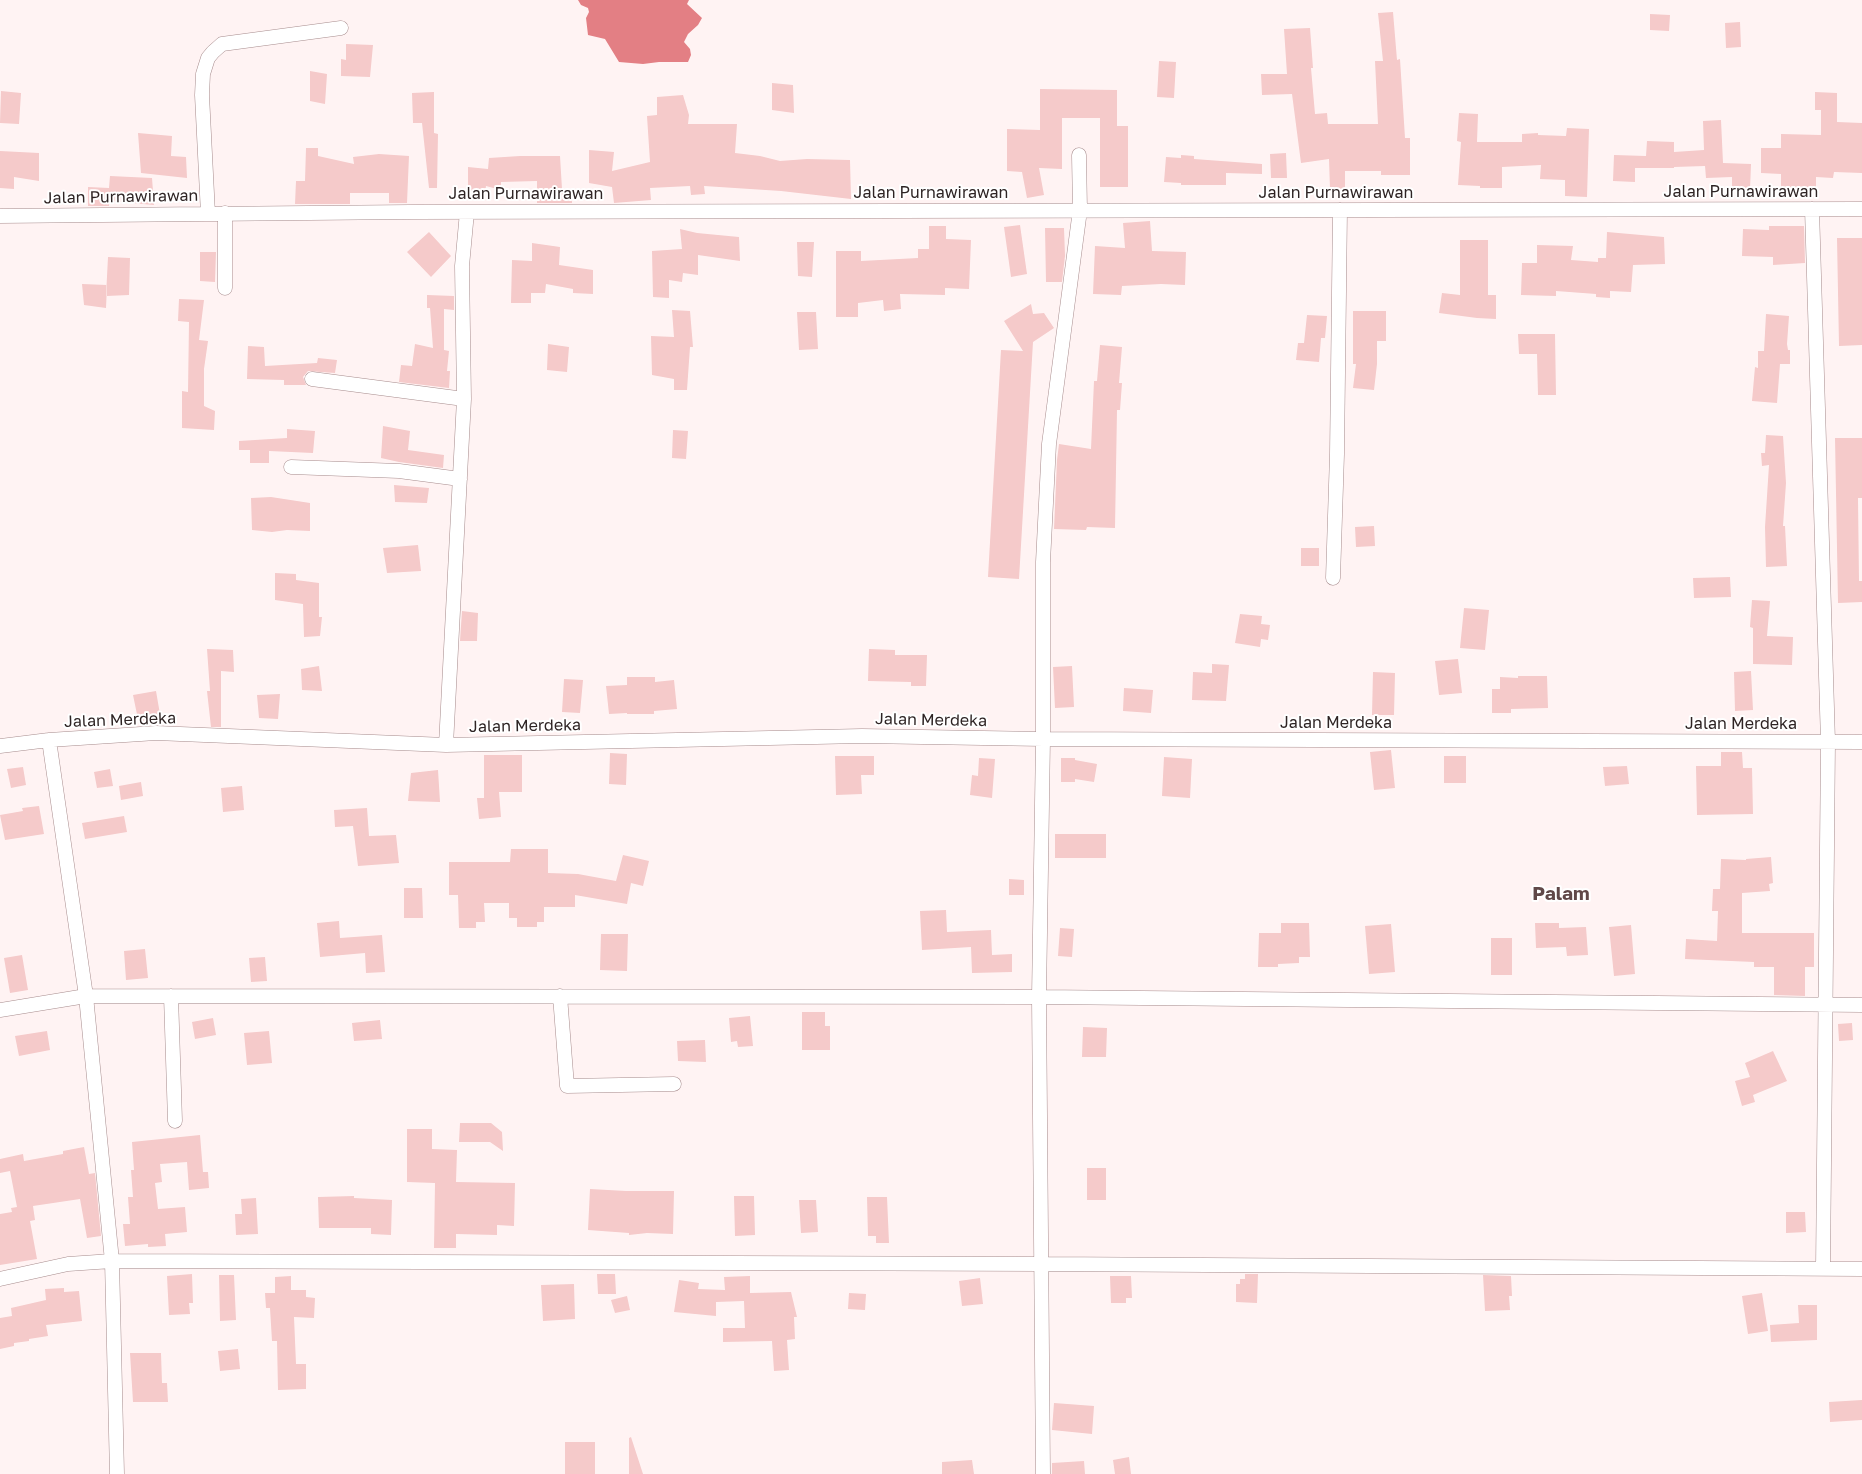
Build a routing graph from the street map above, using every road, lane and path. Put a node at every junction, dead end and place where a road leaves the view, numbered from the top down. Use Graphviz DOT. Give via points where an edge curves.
graph roads {
  1 [pos="342,28"];
  2 [pos="1079,156"];
  3 [pos="1812,209"];
  4 [pos="1862,209"];
  5 [pos="1080,210"];
  6 [pos="1340,210"];
  7 [pos="466,212"];
  8 [pos="225,213"];
  9 [pos="208,214"];
  10 [pos="0,216"];
  11 [pos="225,288"];
  12 [pos="312,378"];
  13 [pos="464,399"];
  14 [pos="291,467"];
  15 [pos="460,479"];
  16 [pos="1333,578"];
  17 [pos="1043,739"];
  18 [pos="49,740"];
  19 [pos="1828,742"];
  20 [pos="1862,742"];
  21 [pos="446,745"];
  22 [pos="0,746"];
  23 [pos="86,996"];
  24 [pos="171,996"];
  25 [pos="560,996"];
  26 [pos="1039,998"];
  27 [pos="1827,1005"];
  28 [pos="1862,1005"];
  29 [pos="0,1010"];
  30 [pos="674,1084"];
  31 [pos="175,1121"];
  32 [pos="112,1261"];
  33 [pos="1042,1264"];
  34 [pos="1823,1269"];
  35 [pos="1862,1269"];
  36 [pos="0,1279"];
  37 [pos="117,1474"];
  38 [pos="1043,1474"];
  1 -- 9 [label="street" via="222,44 208,58 202,95"];
  2 -- 5 [label="street"];
  3 -- 4 [label="street, Jalan Purnawirawan"];
  3 -- 6 [label="street, Jalan Purnawirawan"];
  3 -- 19 [label="street"];
  5 -- 6 [label="street, Jalan Purnawirawan"];
  5 -- 7 [label="street, Jalan Purnawirawan"];
  5 -- 17 [label="street" via="1049,444 1043,562"];
  6 -- 16 [label="street" via="1338,454"];
  7 -- 8 [label="street, Jalan Purnawirawan"];
  7 -- 13 [label="street" via="462,266"];
  8 -- 9 [label="street, Jalan Purnawirawan"];
  8 -- 11 [label="street"];
  9 -- 10 [label="street, Jalan Purnawirawan"];
  12 -- 13 [label="street"];
  13 -- 15 [label="street"];
  14 -- 15 [label="street" via="400,471"];
  15 -- 21 [label="street"];
  17 -- 19 [label="street, Jalan Merdeka"];
  17 -- 21 [label="street, Jalan Merdeka" via="862,736"];
  17 -- 26 [label="street"];
  18 -- 21 [label="street, Jalan Merdeka" via="156,733"];
  18 -- 22 [label="street, Jalan Merdeka"];
  18 -- 23 [label="street"];
  19 -- 20 [label="street, Jalan Merdeka"];
  19 -- 27 [label="street"];
  23 -- 24 [label="street"];
  23 -- 29 [label="street"];
  23 -- 32 [label="street"];
  24 -- 25 [label="street"];
  24 -- 31 [label="street"];
  25 -- 26 [label="street"];
  25 -- 30 [label="street" via="567,1086"];
  26 -- 27 [label="street"];
  26 -- 33 [label="street"];
  27 -- 28 [label="street"];
  27 -- 34 [label="street"];
  32 -- 33 [label="street"];
  32 -- 36 [label="street" via="68,1264"];
  32 -- 37 [label="street"];
  33 -- 34 [label="street"];
  33 -- 38 [label="street"];
  34 -- 35 [label="street"];
}
